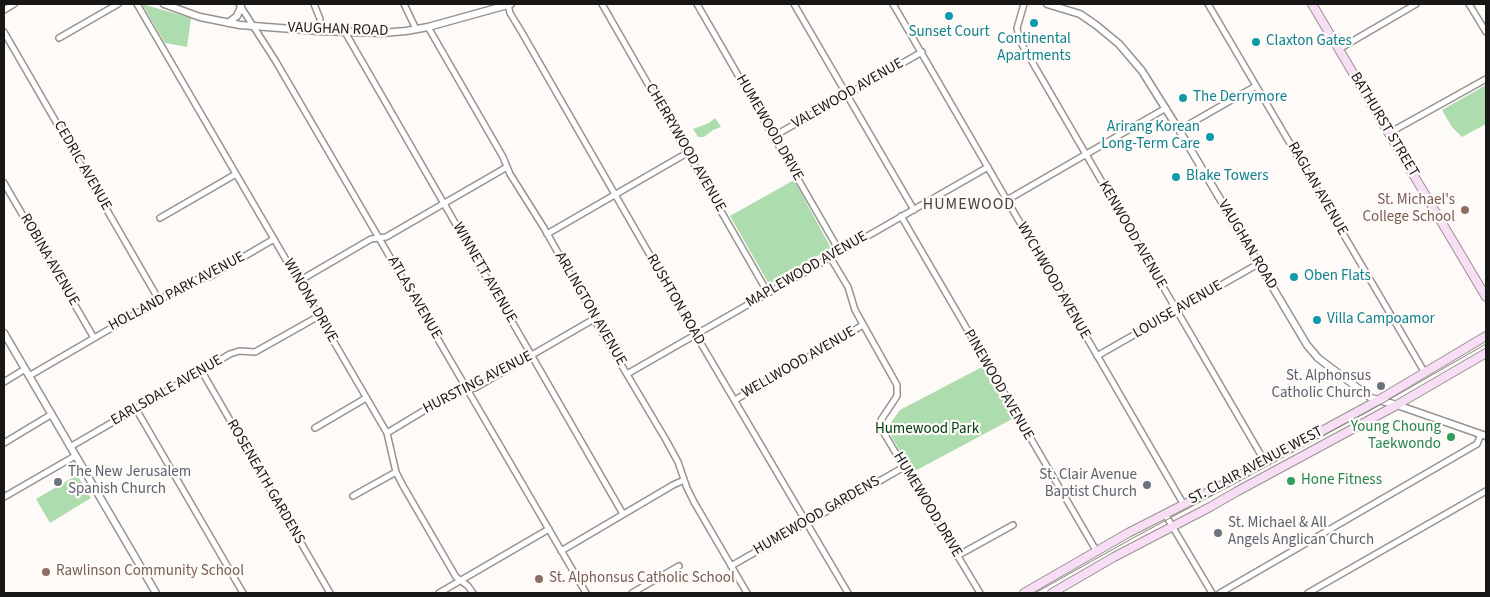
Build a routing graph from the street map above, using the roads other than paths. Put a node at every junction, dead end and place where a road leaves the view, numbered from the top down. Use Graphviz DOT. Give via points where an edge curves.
graph roads {
  1 [pos="14,4"];
  2 [pos="118,4"];
  3 [pos="137,4"];
  4 [pos="164,4"];
  5 [pos="314,4"];
  6 [pos="404,4"];
  7 [pos="509,4"];
  8 [pos="602,4"];
  9 [pos="697,4"];
  10 [pos="794,4"];
  11 [pos="894,4"];
  12 [pos="1024,4"];
  13 [pos="1047,4"];
  14 [pos="1208,4"];
  15 [pos="1312,4"];
  16 [pos="1416,4"];
  17 [pos="1469,4"];
  18 [pos="240,5"];
  19 [pos="4,10"];
  20 [pos="228,23"];
  21 [pos="254,26"];
  22 [pos="428,27"];
  23 [pos="416,29"];
  24 [pos="319,31"];
  25 [pos="4,32"];
  26 [pos="345,32"];
  27 [pos="1486,32"];
  28 [pos="59,38"];
  29 [pos="1339,49"];
  30 [pos="922,52"];
  31 [pos="1486,79"];
  32 [pos="1256,86"];
  33 [pos="847,95"];
  34 [pos="1166,108"];
  35 [pos="1179,130"];
  36 [pos="1389,133"];
  37 [pos="774,136"];
  38 [pos="687,153"];
  39 [pos="1086,154"];
  40 [pos="507,167"];
  41 [pos="988,167"];
  42 [pos="236,174"];
  43 [pos="4,182"];
  44 [pos="614,194"];
  45 [pos="1007,200"];
  46 [pos="444,203"];
  47 [pos="914,210"];
  48 [pos="901,216"];
  49 [pos="160,218"];
  50 [pos="547,234"];
  51 [pos="379,238"];
  52 [pos="274,239"];
  53 [pos="840,252"];
  54 [pos="830,257"];
  55 [pos="1258,264"];
  56 [pos="299,281"];
  57 [pos="768,293"];
  58 [pos="1486,297"];
  59 [pos="159,300"];
  60 [pos="1177,311"];
  61 [pos="319,316"];
  62 [pos="594,319"];
  63 [pos="863,325"];
  64 [pos="4,332"];
  65 [pos="695,334"];
  66 [pos="1486,336"];
  67 [pos="94,338"];
  68 [pos="1486,353"];
  69 [pos="531,356"];
  70 [pos="1097,356"];
  71 [pos="201,370"];
  72 [pos="27,373"];
  73 [pos="1425,373"];
  74 [pos="627,374"];
  75 [pos="4,382"];
  76 [pos="467,389"];
  77 [pos="366,398"];
  78 [pos="735,400"];
  79 [pos="1377,400"];
  80 [pos="1397,405"];
  81 [pos="136,409"];
  82 [pos="52,414"];
  83 [pos="315,428"];
  84 [pos="387,433"];
  85 [pos="1484,435"];
  86 [pos="4,443"];
  87 [pos="70,447"];
  88 [pos="75,456"];
  89 [pos="1264,462"];
  90 [pos="904,467"];
  91 [pos="396,472"];
  92 [pos="684,480"];
  93 [pos="1486,491"];
  94 [pos="353,496"];
  95 [pos="4,498"];
  96 [pos="1184,505"];
  97 [pos="623,514"];
  98 [pos="1165,514"];
  99 [pos="806,523"];
  100 [pos="1013,525"];
  101 [pos="1172,527"];
  102 [pos="549,529"];
  103 [pos="561,551"];
  104 [pos="1097,552"];
  105 [pos="957,556"];
  106 [pos="679,566"];
  107 [pos="731,566"];
  108 [pos="461,580"];
  109 [pos="156,593"];
  110 [pos="243,593"];
  111 [pos="330,593"];
  112 [pos="439,593"];
  113 [pos="473,593"];
  114 [pos="586,593"];
  115 [pos="632,593"];
  116 [pos="747,593"];
  117 [pos="848,593"];
  118 [pos="980,593"];
  119 [pos="1024,593"];
  120 [pos="1052,593"];
  121 [pos="1212,593"];
  122 [pos="1220,593"];
  123 [pos="1308,593"];
  1 -- 19 [label="street"];
  2 -- 28 [label="street"];
  3 -- 42 [label="street, WINONA DRIVE"];
  4 -- 20 [label="street, VAUGHAN ROAD"];
  5 -- 24 [label="street" via="320,19"];
  6 -- 23 [label="street"];
  7 -- 22 [label="street, VAUGHAN ROAD"];
  7 -- 44 [label="street, RUSHTON ROAD" via="514,19"];
  8 -- 38 [label="street, CHERRYWOOD AVENUE"];
  9 -- 37 [label="street, HUMEWOOD DRIVE"];
  10 -- 33 [label="street"];
  11 -- 30 [label="street, WYCHWOOD AVENUE"];
  12 -- 39 [label="street, KENWOOD AVENUE" via="1017,28 1018,37"];
  13 -- 34 [label="street, VAUGHAN ROAD" via="1080,14 1120,44 1142,70"];
  14 -- 32 [label="street, RAGLAN AVENUE"];
  15 -- 29 [label="main road, BATHURST STREET"];
  16 -- 29 [label="street"];
  17 -- 27 [label="street"];
  18 -- 20 [label="street" via="237,16"];
  18 -- 21 [label="street, ATLAS AVENUE"];
  20 -- 21 [label="street, VAUGHAN ROAD"];
  21 -- 24 [label="street, VAUGHAN ROAD"];
  21 -- 51 [label="street, ATLAS AVENUE"];
  22 -- 23 [label="street, VAUGHAN ROAD"];
  22 -- 40 [label="street, ARLINGTON AVENUE"];
  23 -- 26 [label="street, VAUGHAN ROAD" via="382,33"];
  24 -- 26 [label="street, VAUGHAN ROAD"];
  25 -- 59 [label="street, CEDRIC AVENUE"];
  26 -- 46 [label="street, WINNETT AVENUE"];
  29 -- 36 [label="main road, BATHURST STREET"];
  30 -- 33 [label="street, VALEWOOD AVENUE"];
  30 -- 41 [label="street, WYCHWOOD AVENUE"];
  31 -- 36 [label="street"];
  32 -- 35 [label="street"];
  32 -- 73 [label="street, RAGLAN AVENUE"];
  33 -- 37 [label="street, VALEWOOD AVENUE"];
  33 -- 47 [label="street"];
  34 -- 35 [label="street, VAUGHAN ROAD"];
  34 -- 39 [label="street"];
  35 -- 55 [label="street, VAUGHAN ROAD"];
  36 -- 58 [label="main road, BATHURST STREET"];
  37 -- 53 [label="street, HUMEWOOD DRIVE"];
  38 -- 44 [label="street"];
  38 -- 57 [label="street, CHERRYWOOD AVENUE"];
  39 -- 45 [label="street"];
  39 -- 60 [label="street, KENWOOD AVENUE"];
  40 -- 46 [label="street"];
  40 -- 50 [label="street, ARLINGTON AVENUE"];
  41 -- 45 [label="street, WYCHWOOD AVENUE"];
  41 -- 47 [label="street, MAPLEWOOD AVENUE"];
  42 -- 49 [label="street"];
  42 -- 52 [label="street, WINONA DRIVE"];
  43 -- 67 [label="street, ROBINA AVENUE"];
  44 -- 50 [label="street"];
  44 -- 65 [label="street, RUSHTON ROAD"];
  45 -- 70 [label="street, WYCHWOOD AVENUE"];
  46 -- 51 [label="street"];
  46 -- 69 [label="street, WINNETT AVENUE"];
  47 -- 48 [label="street, MAPLEWOOD AVENUE"];
  48 -- 53 [label="street, MAPLEWOOD AVENUE"];
  48 -- 104 [label="street, PINEWOOD AVENUE"];
  50 -- 62 [label="street, ARLINGTON AVENUE"];
  51 -- 56 [label="street" via="371,239"];
  51 -- 76 [label="street, ATLAS AVENUE"];
  52 -- 56 [label="street, WINONA DRIVE"];
  52 -- 59 [label="street, HOLLAND PARK AVENUE" via="209,277 193,280"];
  53 -- 54 [label="street, MAPLEWOOD AVENUE"];
  54 -- 57 [label="street, MAPLEWOOD AVENUE"];
  54 -- 63 [label="street, HUMEWOOD DRIVE" via="848,287"];
  55 -- 60 [label="street, LOUISE AVENUE"];
  55 -- 79 [label="street, VAUGHAN ROAD" via="1313,353"];
  56 -- 61 [label="street, WINONA DRIVE"];
  57 -- 65 [label="street, MAPLEWOOD AVENUE"];
  59 -- 67 [label="street, HOLLAND PARK AVENUE"];
  60 -- 70 [label="street, LOUISE AVENUE"];
  60 -- 89 [label="street, KENWOOD AVENUE"];
  61 -- 71 [label="street, EARLSDALE AVENUE" via="255,352 233,353"];
  61 -- 77 [label="street, WINONA DRIVE"];
  62 -- 69 [label="street, HURSTING AVENUE"];
  62 -- 74 [label="street, ARLINGTON AVENUE"];
  63 -- 78 [label="street, WELLWOOD AVENUE"];
  63 -- 90 [label="street, HUMEWOOD DRIVE" via="897,385 896,396 880,424"];
  64 -- 72 [label="street"];
  65 -- 74 [label="street, MAPLEWOOD AVENUE"];
  65 -- 78 [label="street, RUSHTON ROAD"];
  66 -- 73 [label="main road, ST. CLAIR AVENUE WEST"];
  67 -- 72 [label="street, HOLLAND PARK AVENUE"];
  68 -- 80 [label="main road, ST. CLAIR AVENUE WEST"];
  69 -- 76 [label="street, HURSTING AVENUE" via="475,388"];
  69 -- 97 [label="street, WINNETT AVENUE"];
  70 -- 96 [label="street, WYCHWOOD AVENUE"];
  71 -- 81 [label="street, EARLSDALE AVENUE"];
  71 -- 111 [label="street, ROSENEATH GARDENS"];
  72 -- 75 [label="street, HOLLAND PARK AVENUE"];
  72 -- 82 [label="street"];
  73 -- 79 [label="main road, ST. CLAIR AVENUE WEST"];
  74 -- 92 [label="street, ARLINGTON AVENUE" via="678,462"];
  76 -- 84 [label="street, HURSTING AVENUE" via="458,390"];
  76 -- 102 [label="street, ATLAS AVENUE"];
  77 -- 83 [label="street"];
  77 -- 84 [label="street, WINONA DRIVE"];
  78 -- 99 [label="street, RUSHTON ROAD"];
  79 -- 80 [label="street, VAUGHAN ROAD"];
  79 -- 89 [label="main road, ST. CLAIR AVENUE WEST"];
  80 -- 85 [label="street, VAUGHAN ROAD"];
  80 -- 101 [label="main road, ST. CLAIR AVENUE WEST"];
  81 -- 87 [label="street, EARLSDALE AVENUE"];
  81 -- 110 [label="street"];
  82 -- 86 [label="street"];
  82 -- 87 [label="street"];
  84 -- 91 [label="street, WINONA DRIVE"];
  85 -- 122 [label="street" via="1477,444"];
  87 -- 88 [label="street"];
  88 -- 95 [label="street"];
  88 -- 109 [label="street"];
  89 -- 96 [label="main road, ST. CLAIR AVENUE WEST"];
  90 -- 99 [label="street, HUMEWOOD GARDENS"];
  90 -- 105 [label="street, HUMEWOOD DRIVE"];
  91 -- 94 [label="street"];
  91 -- 108 [label="street, WINONA DRIVE" via="456,577"];
  92 -- 97 [label="street"];
  92 -- 107 [label="street, ARLINGTON AVENUE"];
  93 -- 123 [label="street"];
  96 -- 98 [label="main road, ST. CLAIR AVENUE WEST"];
  97 -- 103 [label="street"];
  98 -- 101 [label="street"];
  98 -- 104 [label="main road, ST. CLAIR AVENUE WEST"];
  99 -- 107 [label="street, HUMEWOOD GARDENS"];
  99 -- 117 [label="street, RUSHTON ROAD"];
  100 -- 105 [label="street"];
  101 -- 120 [label="main road, ST. CLAIR AVENUE WEST"];
  101 -- 121 [label="street"];
  102 -- 103 [label="street, ATLAS AVENUE"];
  102 -- 108 [label="street"];
  103 -- 114 [label="street, ATLAS AVENUE"];
  104 -- 119 [label="main road, ST. CLAIR AVENUE WEST"];
  105 -- 118 [label="street, HUMEWOOD DRIVE"];
  106 -- 115 [label="street"];
  107 -- 116 [label="street, ARLINGTON AVENUE"];
  108 -- 112 [label="street"];
  108 -- 113 [label="street, WINONA DRIVE"];
}
